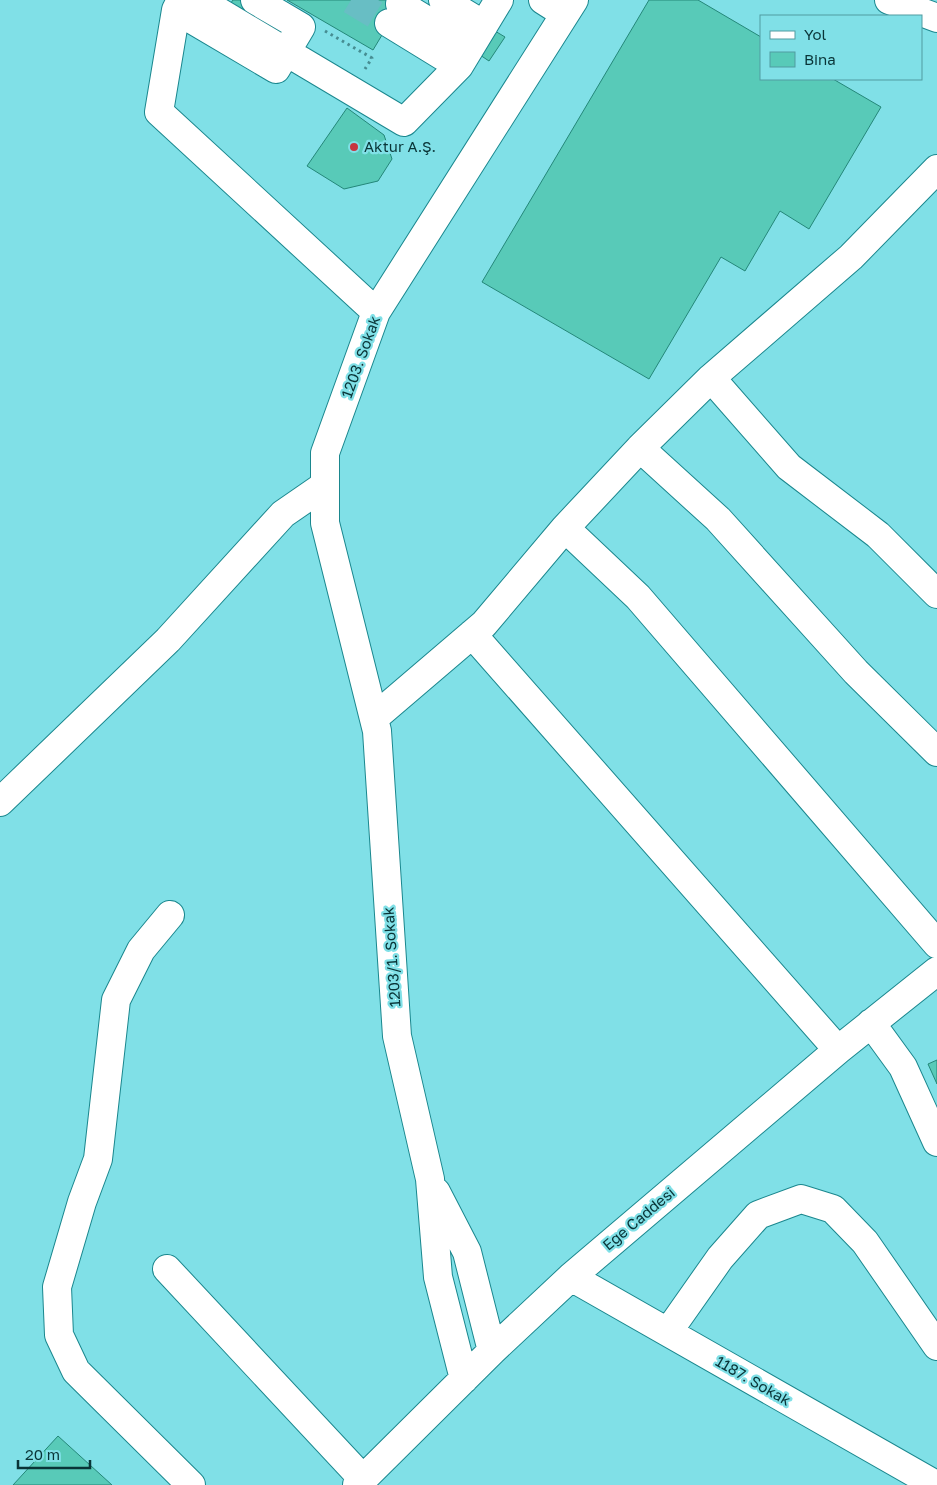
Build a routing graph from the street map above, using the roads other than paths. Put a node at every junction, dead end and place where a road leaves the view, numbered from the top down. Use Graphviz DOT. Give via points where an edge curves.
graph roads {
  1 [pos="216,0"];
  2 [pos="255,0"];
  3 [pos="443,0"];
  4 [pos="889,0"];
  5 [pos="185,3"];
  6 [pos="561,5"];
  7 [pos="395,14"];
  8 [pos="937,18"];
  9 [pos="482,24"];
  10 [pos="295,44"];
  11 [pos="937,170"];
  12 [pos="376,312"];
  13 [pos="711,378"];
  14 [pos="640,448"];
  15 [pos="325,485"];
  16 [pos="565,528"];
  17 [pos="937,594"];
  18 [pos="472,634"];
  19 [pos="376,724"];
  20 [pos="937,752"];
  21 [pos="0,802"];
  22 [pos="170,915"];
  23 [pos="937,944"];
  24 [pos="937,970"];
  25 [pos="871,1023"];
  26 [pos="838,1050"];
  27 [pos="937,1142"];
  28 [pos="430,1179"];
  29 [pos="167,1269"];
  30 [pos="571,1277"];
  31 [pos="668,1332"];
  32 [pos="937,1346"];
  33 [pos="492,1351"];
  34 [pos="464,1379"];
  35 [pos="360,1482"];
  36 [pos="191,1485"];
  37 [pos="936,1485"];
  1 -- 10 [label="street"];
  2 -- 10 [label="street"];
  3 -- 9 [label="street"];
  4 -- 8 [label="street"];
  5 -- 10 [label="street"];
  5 -- 12 [label="street" via="159,112"];
  6 -- 12 [label="street, 1203. Sokak"];
  7 -- 9 [label="street"];
  9 -- 10 [label="street" via="404,122 352,92"];
  11 -- 13 [label="street" via="851,257"];
  12 -- 15 [label="street, 1203. Sokak" via="325,453"];
  13 -- 14 [label="street"];
  13 -- 17 [label="street" via="789,467 878,536"];
  14 -- 16 [label="street"];
  14 -- 20 [label="street" via="718,519 856,672"];
  15 -- 19 [label="street, 1203. Sokak" via="325,522"];
  15 -- 21 [label="street" via="283,514 168,640"];
  16 -- 18 [label="street"];
  16 -- 23 [label="street" via="638,597"];
  18 -- 19 [label="street"];
  18 -- 26 [label="street"];
  19 -- 28 [label="street, 1203/1. Sokak" via="397,1036"];
  22 -- 36 [label="street" via="141,950 116,1000 98,1159 58,1287 59,1335 76,1371"];
  24 -- 25 [label="street, Ege Caddesi"];
  25 -- 26 [label="street, Ege Caddesi"];
  25 -- 27 [label="street" via="903,1067"];
  26 -- 30 [label="street, Ege Caddesi"];
  28 -- 33 [label="street, 1203/1. Sokak" via="466,1252"];
  28 -- 34 [label="street, 1203/1. Sokak" via="438,1277"];
  29 -- 35 [label="street"];
  30 -- 31 [label="street, 1187. Sokak"];
  30 -- 33 [label="street, Ege Caddesi"];
  31 -- 32 [label="street" via="720,1258 758,1215 801,1199 834,1209 865,1242"];
  31 -- 37 [label="street, 1187. Sokak"];
  33 -- 34 [label="street, Ege Caddesi"];
  34 -- 35 [label="street, Ege Caddesi"];
}
